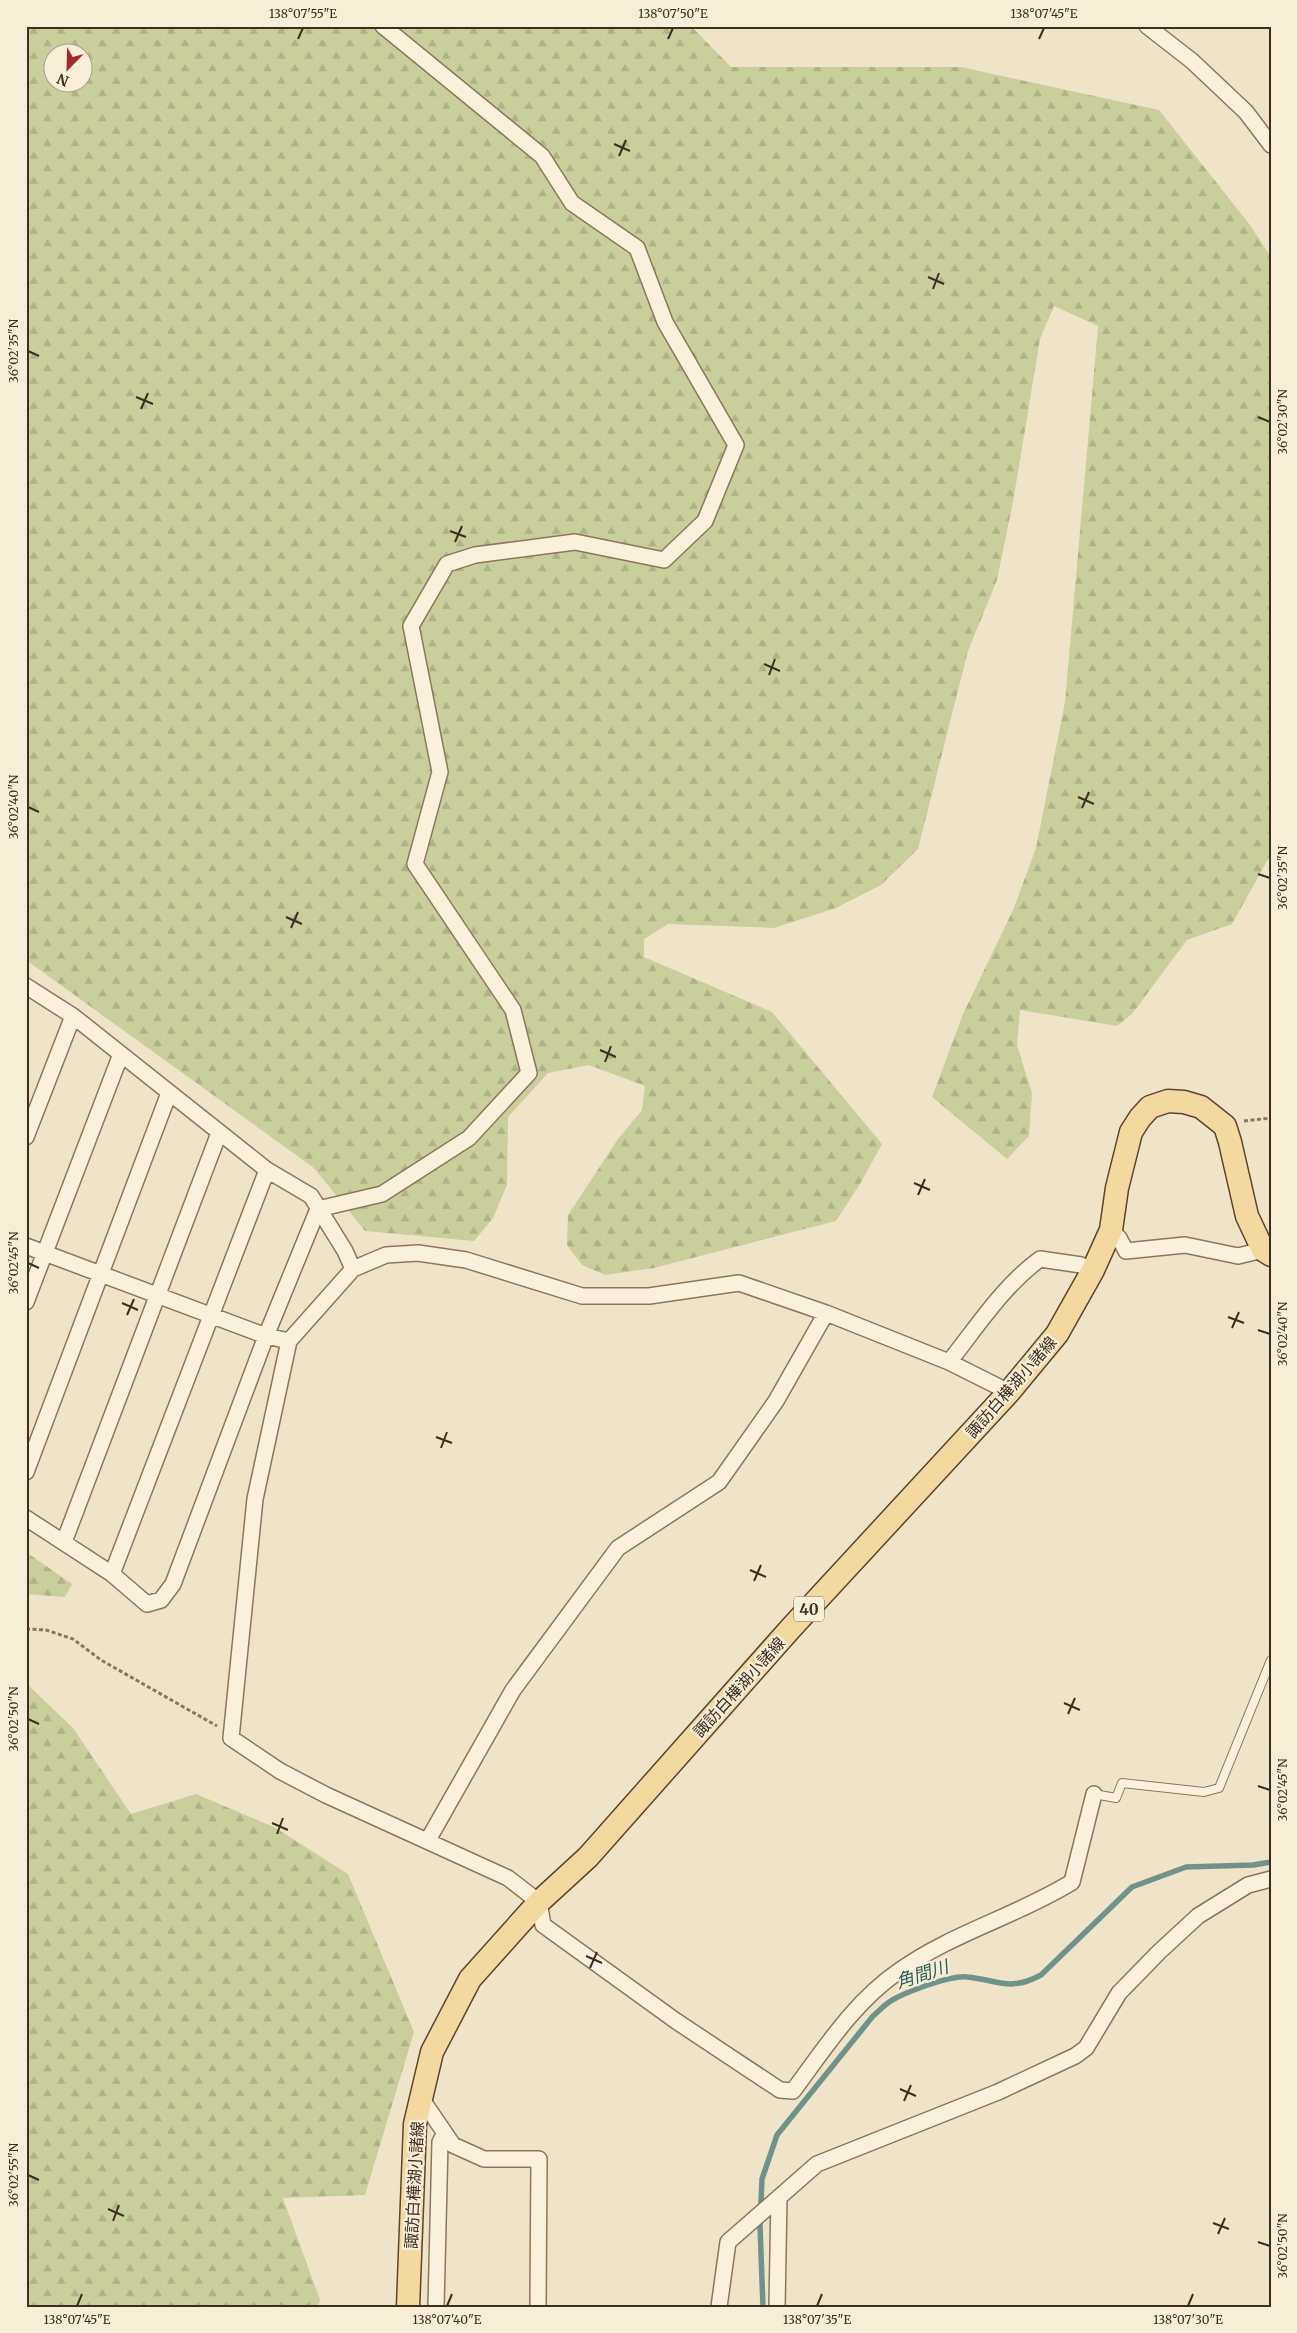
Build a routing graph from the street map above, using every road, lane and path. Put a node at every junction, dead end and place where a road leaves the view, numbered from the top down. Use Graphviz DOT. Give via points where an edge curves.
graph roads {
  1 [pos="383,26"];
  2 [pos="1147,26"];
  3 [pos="1271,145"];
  4 [pos="26,986"];
  5 [pos="73,1016"];
  6 [pos="121,1054"];
  7 [pos="169,1093"];
  8 [pos="1271,1118"];
  9 [pos="1225,1126"];
  10 [pos="219,1133"];
  11 [pos="26,1137"];
  12 [pos="267,1170"];
  13 [pos="318,1209"];
  14 [pos="1111,1230"];
  15 [pos="26,1246"];
  16 [pos="1267,1252"];
  17 [pos="45,1253"];
  18 [pos="1081,1265"];
  19 [pos="353,1270"];
  20 [pos="102,1274"];
  21 [pos="157,1295"];
  22 [pos="26,1302"];
  23 [pos="826,1313"];
  24 [pos="212,1315"];
  25 [pos="266,1336"];
  26 [pos="289,1341"];
  27 [pos="949,1362"];
  28 [pos="1009,1392"];
  29 [pos="26,1472"];
  30 [pos="26,1518"];
  31 [pos="64,1542"];
  32 [pos="112,1574"];
  33 [pos="26,1629"];
  34 [pos="1271,1660"];
  35 [pos="231,1738"];
  36 [pos="1094,1794"];
  37 [pos="428,1840"];
  38 [pos="1271,1879"];
  39 [pos="538,1902"];
  40 [pos="421,2098"];
  41 [pos="445,2133"];
  42 [pos="775,2201"];
  43 [pos="408,2307"];
  44 [pos="436,2307"];
  45 [pos="538,2307"];
  46 [pos="719,2307"];
  47 [pos="777,2307"];
  1 -- 13 [label="street" via="542,156 572,202 637,248 666,322 736,445 705,521 664,560 575,542 475,555 447,564 411,626 440,772 415,864 513,1010 529,1073 468,1138 382,1194"];
  2 -- 3 [label="street" via="1192,61 1246,112"];
  4 -- 5 [label="street"];
  5 -- 6 [label="street"];
  5 -- 11 [label="street"];
  6 -- 7 [label="street"];
  6 -- 17 [label="street"];
  7 -- 10 [label="street"];
  7 -- 20 [label="street"];
  8 -- 9 [label="path" via="1253,1118"];
  9 -- 14 [label="main road, 諏訪白樺湖小諸線 / 40" via="1200,1107 1184,1102 1168,1101 1150,1107 1131,1132 1117,1188"];
  9 -- 16 [label="main road" via="1246,1216 1254,1235"];
  10 -- 12 [label="street"];
  10 -- 21 [label="street"];
  12 -- 13 [label="street" via="311,1196"];
  12 -- 24 [label="street"];
  13 -- 19 [label="street" via="345,1251"];
  13 -- 25 [label="street"];
  14 -- 16 [label="street" via="1126,1252 1185,1245 1238,1256"];
  14 -- 28 [label="main road, 諏訪白樺湖小諸線 / 40" via="1094,1270 1057,1334"];
  15 -- 17 [label="street"];
  17 -- 20 [label="street"];
  17 -- 22 [label="street"];
  18 -- 27 [label="street" via="1040,1260 1024,1271"];
  19 -- 23 [label="street" via="386,1255 418,1252 466,1260 582,1296 649,1296 739,1282"];
  19 -- 26 [label="street"];
  20 -- 21 [label="street"];
  20 -- 29 [label="street"];
  21 -- 24 [label="street"];
  21 -- 31 [label="street"];
  23 -- 27 [label="street"];
  23 -- 37 [label="street" via="776,1401 719,1482 618,1548 513,1690"];
  24 -- 25 [label="street"];
  24 -- 32 [label="street"];
  25 -- 26 [label="street"];
  25 -- 32 [label="street" via="173,1584 161,1600 147,1604"];
  26 -- 35 [label="street" via="255,1499"];
  27 -- 28 [label="street"];
  28 -- 39 [label="main road, 諏訪白樺湖小諸線 / 40" via="791,1628 588,1857"];
  30 -- 31 [label="street"];
  31 -- 32 [label="street"];
  33 -- 35 [label="path" via="46,1630 73,1639 101,1660 210,1721"];
  34 -- 36 [label="lane" via="1219,1788 1204,1792 1122,1783 1116,1798"];
  35 -- 37 [label="street" via="280,1771 326,1795"];
  36 -- 39 [label="street" via="1072,1882 899,1970 860,2003 793,2090 780,2090 772,2085 676,2021 543,1925"];
  37 -- 39 [label="street" via="508,1878"];
  38 -- 42 [label="street" via="1248,1885 1198,1916 1119,1993 1086,2048 1075,2056 998,2092 817,2164"];
  39 -- 40 [label="main road, 諏訪白樺湖小諸線 / 40" via="470,1978 432,2052"];
  40 -- 41 [label="street"];
  40 -- 43 [label="main road, 諏訪白樺湖小諸線 / 40" via="415,2124"];
  41 -- 44 [label="street" via="440,2142"];
  41 -- 45 [label="street" via="453,2145 484,2159 539,2159"];
  42 -- 46 [label="street" via="728,2242"];
  42 -- 47 [label="street"];
}
